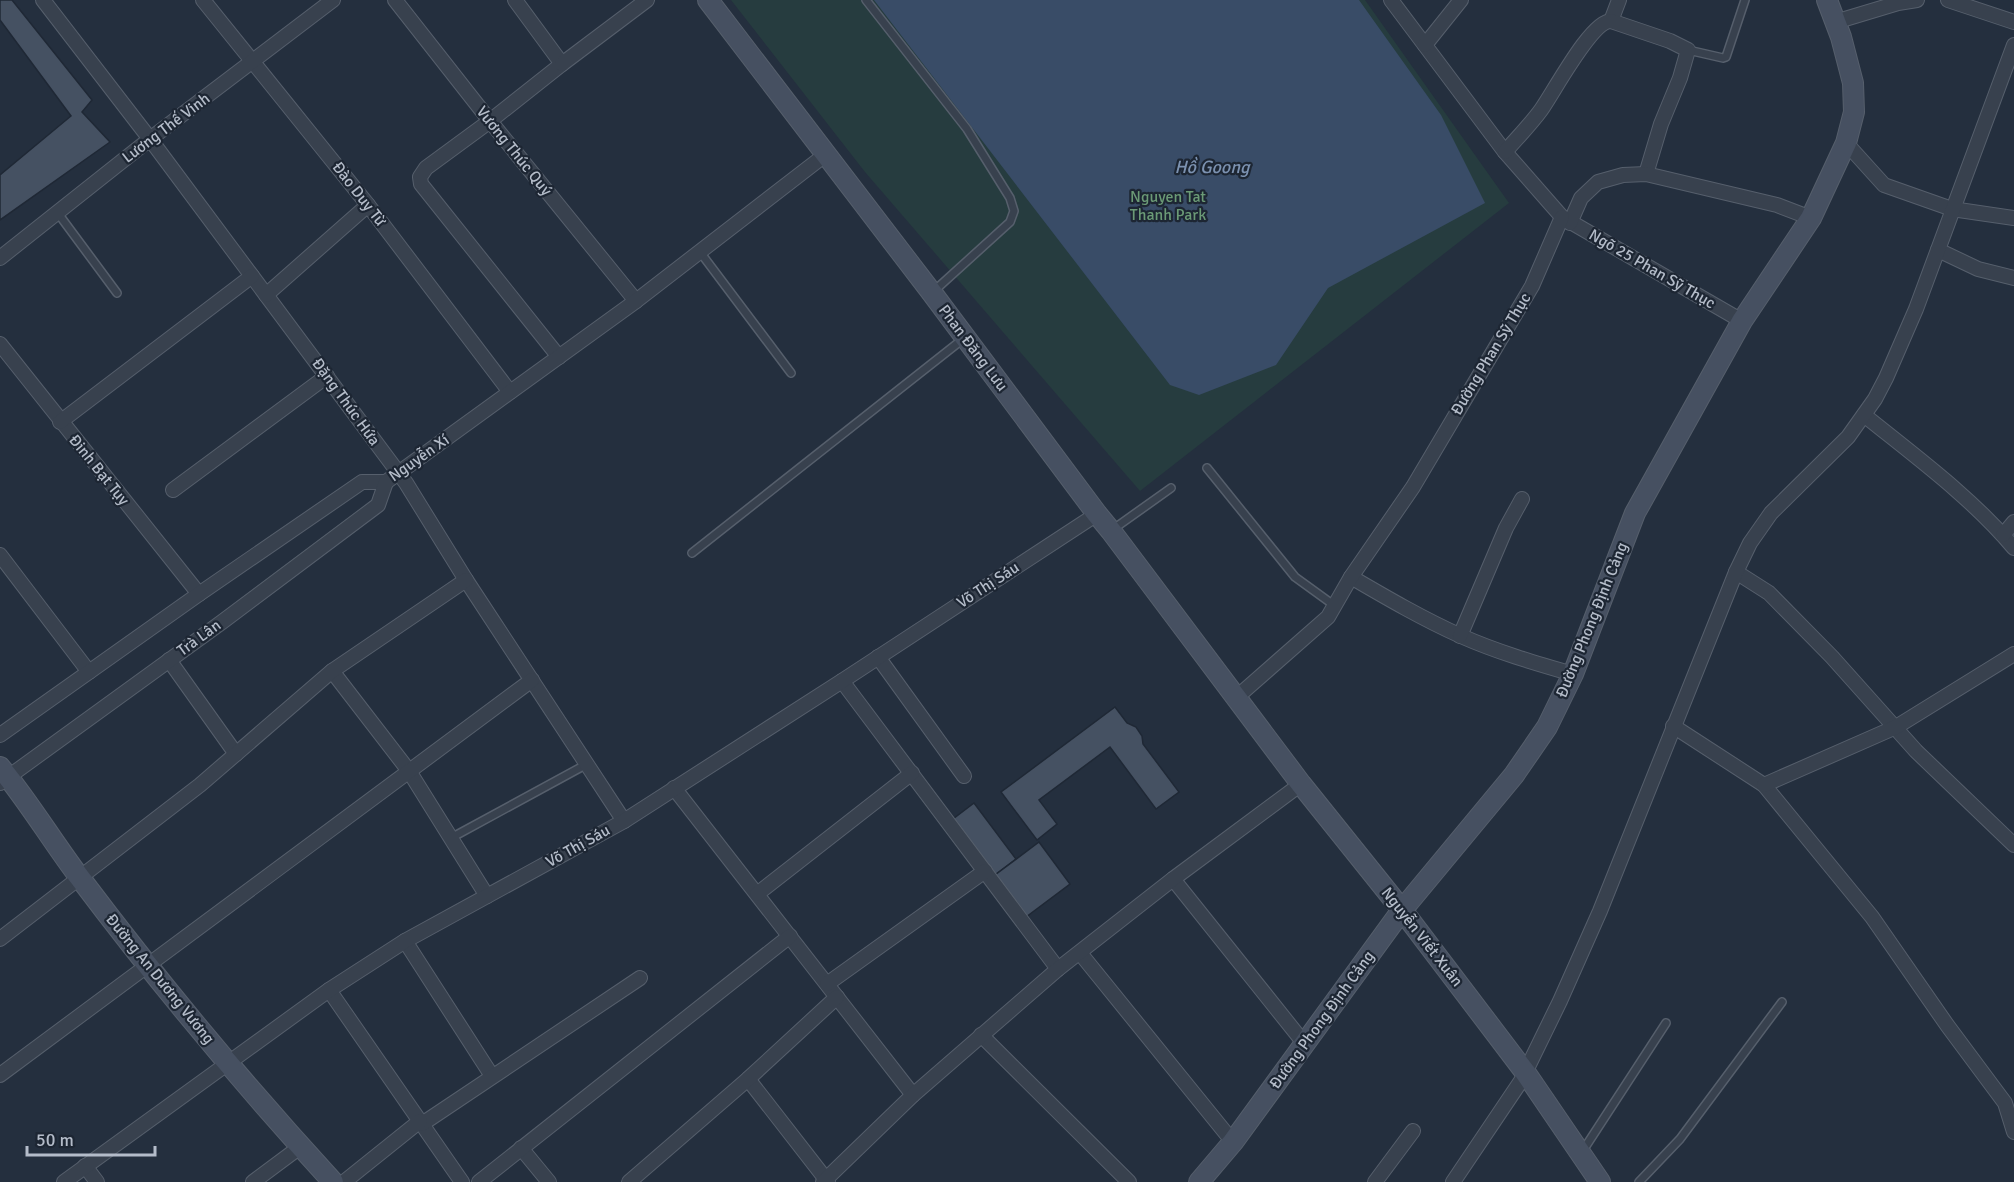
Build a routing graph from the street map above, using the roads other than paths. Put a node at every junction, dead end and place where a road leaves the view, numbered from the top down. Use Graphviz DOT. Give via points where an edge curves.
graph roads {
  1 [pos="43,0"];
  2 [pos="202,0"];
  3 [pos="333,0"];
  4 [pos="395,0"];
  5 [pos="515,0"];
  6 [pos="647,0"];
  7 [pos="708,0"];
  8 [pos="866,0"];
  9 [pos="1391,0"];
  10 [pos="1461,0"];
  11 [pos="1619,0"];
  12 [pos="1745,0"];
  13 [pos="1827,0"];
  14 [pos="1917,0"];
  15 [pos="1948,0"];
  16 [pos="1611,21"];
  17 [pos="2014,21"];
  18 [pos="1835,22"];
  19 [pos="1425,45"];
  20 [pos="2014,45"];
  21 [pos="1688,50"];
  22 [pos="252,62"];
  23 [pos="562,64"];
  24 [pos="489,121"];
  25 [pos="150,139"];
  26 [pos="1846,143"];
  27 [pos="1505,152"];
  28 [pos="825,155"];
  29 [pos="1646,174"];
  30 [pos="368,205"];
  31 [pos="1952,210"];
  32 [pos="57,212"];
  33 [pos="1811,218"];
  34 [pos="2014,218"];
  35 [pos="1566,220"];
  36 [pos="1938,250"];
  37 [pos="700,252"];
  38 [pos="0,258"];
  39 [pos="252,276"];
  40 [pos="2014,278"];
  41 [pos="932,292"];
  42 [pos="117,293"];
  43 [pos="266,295"];
  44 [pos="636,300"];
  45 [pos="1742,321"];
  46 [pos="966,338"];
  47 [pos="0,344"];
  48 [pos="560,357"];
  49 [pos="791,373"];
  50 [pos="327,376"];
  51 [pos="510,392"];
  52 [pos="1864,415"];
  53 [pos="60,422"];
  54 [pos="1208,468"];
  55 [pos="398,473"];
  56 [pos="386,482"];
  57 [pos="1171,488"];
  58 [pos="173,490"];
  59 [pos="1522,499"];
  60 [pos="1096,514"];
  61 [pos="2014,522"];
  62 [pos="1111,531"];
  63 [pos="2003,535"];
  64 [pos="2014,548"];
  65 [pos="692,553"];
  66 [pos="0,555"];
  67 [pos="1736,572"];
  68 [pos="1351,577"];
  69 [pos="466,580"];
  70 [pos="199,594"];
  71 [pos="1335,606"];
  72 [pos="1460,636"];
  73 [pos="878,657"];
  74 [pos="2012,657"];
  75 [pos="170,660"];
  76 [pos="332,671"];
  77 [pos="89,672"];
  78 [pos="1574,674"];
  79 [pos="532,680"];
  80 [pos="842,681"];
  81 [pos="1237,697"];
  82 [pos="1673,726"];
  83 [pos="1896,727"];
  84 [pos="0,735"];
  85 [pos="236,754"];
  86 [pos="587,764"];
  87 [pos="409,771"];
  88 [pos="912,773"];
  89 [pos="3,776"];
  90 [pos="964,776"];
  91 [pos="1301,784"];
  92 [pos="1764,785"];
  93 [pos="674,788"];
  94 [pos="624,821"];
  95 [pos="451,838"];
  96 [pos="2014,845"];
  97 [pos="985,871"];
  98 [pos="79,877"];
  99 [pos="1173,879"];
  100 [pos="757,894"];
  101 [pos="487,896"];
  102 [pos="1402,910"];
  103 [pos="790,936"];
  104 [pos="0,939"];
  105 [pos="405,942"];
  106 [pos="1080,953"];
  107 [pos="149,966"];
  108 [pos="1058,969"];
  109 [pos="640,978"];
  110 [pos="827,984"];
  111 [pos="329,990"];
  112 [pos="837,997"];
  113 [pos="1782,1002"];
  114 [pos="1666,1023"];
  115 [pos="981,1035"];
  116 [pos="1304,1043"];
  117 [pos="228,1063"];
  118 [pos="1525,1072"];
  119 [pos="0,1075"];
  120 [pos="492,1076"];
  121 [pos="748,1079"];
  122 [pos="913,1095"];
  123 [pos="2010,1097"];
  124 [pos="421,1122"];
  125 [pos="1413,1131"];
  126 [pos="2014,1132"];
  127 [pos="1233,1142"];
  128 [pos="300,1147"];
  129 [pos="521,1148"];
  130 [pos="1581,1153"];
  131 [pos="85,1166"];
  132 [pos="826,1181"];
  133 [pos="64,1182"];
  134 [pos="97,1182"];
  135 [pos="253,1182"];
  136 [pos="333,1182"];
  137 [pos="344,1182"];
  138 [pos="462,1182"];
  139 [pos="479,1182"];
  140 [pos="549,1182"];
  141 [pos="629,1182"];
  142 [pos="1129,1182"];
  143 [pos="1199,1182"];
  144 [pos="1375,1182"];
  145 [pos="1453,1182"];
  146 [pos="1600,1182"];
  147 [pos="1640,1182"];
  1 -- 25 [label="street, Đặng Thúc Hứa"];
  2 -- 22 [label="street, Đào Duy Từ"];
  3 -- 22 [label="street, Lương Thế Vinh"];
  4 -- 24 [label="street, Vương Thúc Quý"];
  5 -- 23 [label="street"];
  6 -- 23 [label="street"];
  7 -- 28 [label="street, Phan Đăng Lưu"];
  8 -- 41 [label="lane" via="967,129 1014,211 1010,222"];
  9 -- 19 [label="street"];
  10 -- 19 [label="street"];
  11 -- 16 [label="street"];
  12 -- 21 [label="lane" via="1726,57"];
  13 -- 18 [label="street, Đường Phong Định Cảng"];
  14 -- 18 [label="street"];
  15 -- 17 [label="street"];
  16 -- 21 [label="street"];
  16 -- 27 [label="street" via="1587,39 1538,113"];
  18 -- 26 [label="street, Đường Phong Định Cảng" via="1853,83 1854,112"];
  19 -- 27 [label="street"];
  20 -- 31 [label="street"];
  21 -- 29 [label="street"];
  22 -- 25 [label="street, Lương Thế Vinh"];
  22 -- 30 [label="street, Đào Duy Từ"];
  23 -- 24 [label="street"];
  24 -- 44 [label="street, Vương Thúc Quý"];
  24 -- 48 [label="street" via="426,168 421,183"];
  25 -- 32 [label="street, Lương Thế Vinh"];
  25 -- 39 [label="street, Đặng Thúc Hứa"];
  26 -- 31 [label="street" via="1884,184"];
  26 -- 33 [label="street, Đường Phong Định Cảng"];
  27 -- 35 [label="street"];
  28 -- 37 [label="street, Nguyễn Xí"];
  28 -- 41 [label="street, Phan Đăng Lưu"];
  29 -- 33 [label="street, Đường Phan Sỹ Thục" via="1777,205"];
  29 -- 35 [label="street, Đường Phan Sỹ Thục" via="1598,182"];
  30 -- 43 [label="street"];
  30 -- 51 [label="street, Đào Duy Từ"];
  31 -- 34 [label="street"];
  31 -- 36 [label="street"];
  32 -- 38 [label="street, Lương Thế Vinh"];
  32 -- 42 [label="lane"];
  33 -- 45 [label="street, Đường Phong Định Cảng"];
  35 -- 45 [label="street, Ngõ 25 Phan Sỹ Thục"];
  35 -- 68 [label="street, Đường Phan Sỹ Thục" via="1532,286 1413,487"];
  36 -- 40 [label="street" via="1978,269"];
  36 -- 52 [label="street" via="1886,378"];
  37 -- 44 [label="street, Nguyễn Xí"];
  37 -- 49 [label="lane"];
  39 -- 43 [label="street, Đặng Thúc Hứa"];
  39 -- 53 [label="street"];
  41 -- 46 [label="street, Phan Đăng Lưu"];
  43 -- 50 [label="street, Đặng Thúc Hứa"];
  44 -- 48 [label="street, Nguyễn Xí"];
  45 -- 78 [label="street, Đường Phong Định Cảng" via="1635,513"];
  46 -- 60 [label="street, Phan Đăng Lưu"];
  46 -- 65 [label="lane"];
  47 -- 53 [label="street, Đinh Bạt Tụy"];
  48 -- 51 [label="street, Nguyễn Xí"];
  50 -- 55 [label="street, Đặng Thúc Hứa"];
  50 -- 58 [label="street"];
  51 -- 55 [label="street, Nguyễn Xí"];
  52 -- 63 [label="street" via="1965,497"];
  52 -- 67 [label="street" via="1848,438 1771,513"];
  53 -- 70 [label="street, Đinh Bạt Tụy"];
  54 -- 71 [label="lane" via="1295,577"];
  55 -- 56 [label="street, Nguyễn Xí"];
  55 -- 69 [label="street, Đặng Thúc Hứa"];
  56 -- 70 [label="street, Nguyễn Xí" via="362,482"];
  56 -- 75 [label="street, Trà Lân" via="378,505"];
  57 -- 62 [label="lane"];
  59 -- 72 [label="street"];
  60 -- 62 [label="street, Phan Đăng Lưu"];
  60 -- 73 [label="street, Võ Thị Sáu"];
  61 -- 63 [label="street"];
  62 -- 81 [label="street, Phan Đăng Lưu"];
  63 -- 64 [label="street"];
  66 -- 77 [label="street"];
  67 -- 82 [label="street"];
  67 -- 83 [label="street" via="1769,593"];
  68 -- 71 [label="street, Đường Phan Sỹ Thục"];
  68 -- 72 [label="street"];
  69 -- 76 [label="street"];
  69 -- 79 [label="street, Đặng Thúc Hứa"];
  70 -- 77 [label="street, Nguyễn Xí"];
  71 -- 81 [label="street, Đường Phan Sỹ Thục" via="1328,617"];
  72 -- 78 [label="street"];
  73 -- 80 [label="street, Võ Thị Sáu"];
  73 -- 90 [label="street"];
  74 -- 83 [label="street"];
  75 -- 85 [label="street"];
  75 -- 89 [label="street, Trà Lân"];
  76 -- 85 [label="street"];
  76 -- 87 [label="street"];
  77 -- 84 [label="street, Nguyễn Xí"];
  78 -- 102 [label="street, Đường Phong Định Cảng" via="1514,776"];
  79 -- 86 [label="street, Đặng Thúc Hứa"];
  79 -- 87 [label="street"];
  80 -- 88 [label="street"];
  80 -- 93 [label="street, Võ Thị Sáu"];
  81 -- 91 [label="street, Nguyễn Viết Xuân"];
  82 -- 92 [label="street"];
  82 -- 118 [label="street" via="1600,910"];
  83 -- 92 [label="street"];
  83 -- 96 [label="street"];
  85 -- 98 [label="street"];
  86 -- 94 [label="street, Đặng Thúc Hứa"];
  86 -- 95 [label="lane"];
  87 -- 95 [label="street"];
  87 -- 107 [label="street"];
  88 -- 97 [label="street"];
  88 -- 100 [label="street"];
  89 -- 98 [label="street, Đường An Dương Vương"];
  91 -- 99 [label="street"];
  91 -- 102 [label="street, Nguyễn Viết Xuân"];
  92 -- 123 [label="street" via="1872,916 1947,1025"];
  93 -- 94 [label="street, Võ Thị Sáu"];
  93 -- 100 [label="street"];
  94 -- 101 [label="street, Võ Thị Sáu"];
  95 -- 101 [label="street"];
  97 -- 108 [label="street"];
  97 -- 110 [label="street"];
  98 -- 104 [label="street"];
  98 -- 107 [label="street, Đường An Dương Vương"];
  99 -- 106 [label="street"];
  99 -- 116 [label="street"];
  100 -- 103 [label="street"];
  101 -- 105 [label="street, Võ Thị Sáu"];
  102 -- 116 [label="street, Đường Phong Định Cảng"];
  102 -- 118 [label="street, Nguyễn Viết Xuân"];
  103 -- 110 [label="street"];
  103 -- 129 [label="street"];
  105 -- 111 [label="street, Võ Thị Sáu"];
  105 -- 120 [label="street"];
  106 -- 108 [label="street"];
  106 -- 127 [label="street"];
  107 -- 117 [label="street, Đường An Dương Vương"];
  107 -- 119 [label="street"];
  108 -- 115 [label="street"];
  109 -- 120 [label="street"];
  110 -- 112 [label="street"];
  111 -- 117 [label="street, Võ Thị Sáu"];
  111 -- 124 [label="street"];
  112 -- 121 [label="street"];
  112 -- 122 [label="street"];
  113 -- 147 [label="lane" via="1680,1139"];
  114 -- 130 [label="lane"];
  115 -- 122 [label="street"];
  115 -- 142 [label="street"];
  116 -- 127 [label="street, Đường Phong Định Cảng"];
  117 -- 128 [label="street, Đường An Dương Vương"];
  117 -- 131 [label="street, Võ Thị Sáu"];
  118 -- 130 [label="street, Nguyễn Viết Xuân"];
  118 -- 145 [label="street"];
  120 -- 124 [label="street"];
  121 -- 132 [label="street"];
  121 -- 141 [label="street"];
  122 -- 132 [label="street"];
  123 -- 126 [label="street"];
  124 -- 137 [label="street"];
  124 -- 138 [label="street"];
  125 -- 144 [label="street"];
  127 -- 143 [label="street, Đường Phong Định Cảng"];
  128 -- 135 [label="street"];
  128 -- 136 [label="street, Đường An Dương Vương"];
  129 -- 139 [label="street"];
  129 -- 140 [label="street"];
  130 -- 146 [label="street, Nguyễn Viết Xuân"];
  131 -- 133 [label="street, Võ Thị Sáu"];
  131 -- 134 [label="street"];
}
